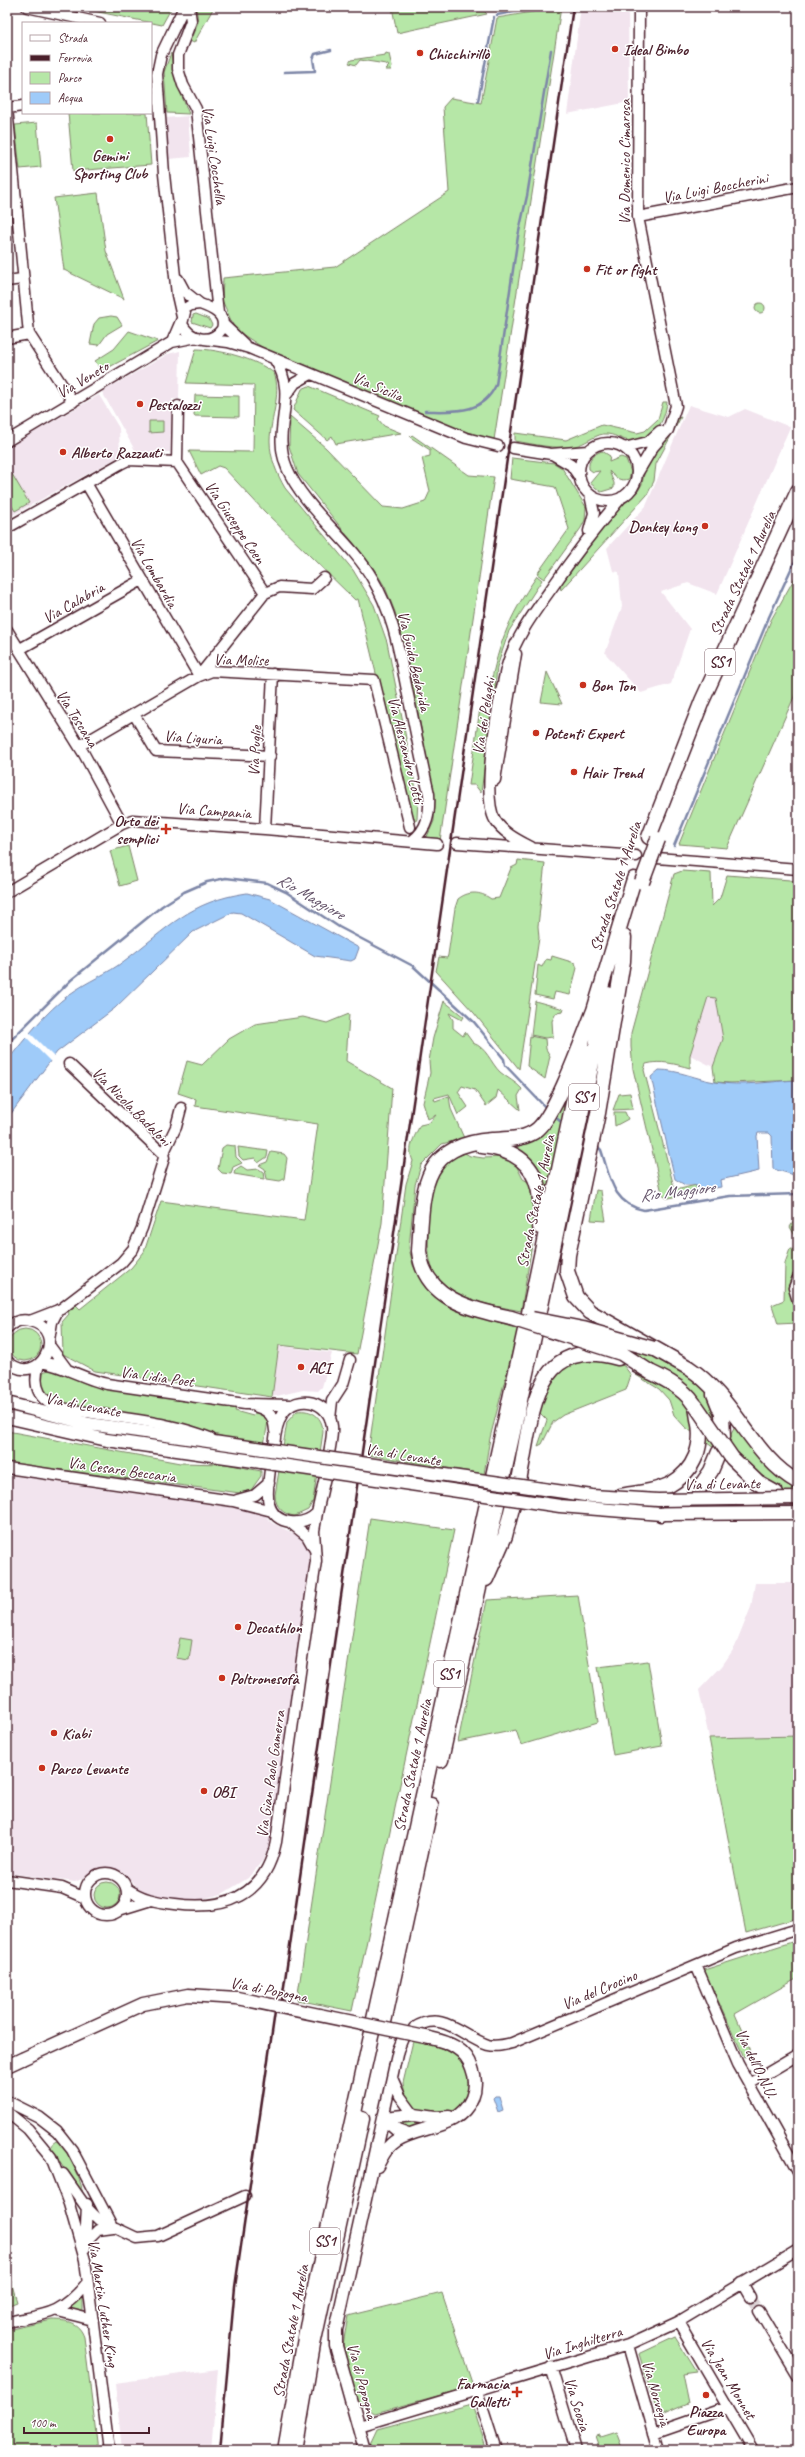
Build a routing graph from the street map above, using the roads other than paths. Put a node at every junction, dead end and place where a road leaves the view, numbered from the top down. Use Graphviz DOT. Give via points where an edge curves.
graph roads {
  1 [pos="28,7"];
  2 [pos="184,7"];
  3 [pos="188,7"];
  4 [pos="639,7"];
  5 [pos="96,22"];
  6 [pos="155,94"];
  7 [pos="22,106"];
  8 [pos="7,108"];
  9 [pos="10,168"];
  10 [pos="798,187"];
  11 [pos="638,217"];
  12 [pos="12,224"];
  13 [pos="175,270"];
  14 [pos="22,279"];
  15 [pos="7,281"];
  16 [pos="216,289"];
  17 [pos="200,304"];
  18 [pos="218,313"];
  19 [pos="182,319"];
  20 [pos="224,325"];
  21 [pos="29,334"];
  22 [pos="7,338"];
  23 [pos="201,338"];
  24 [pos="172,342"];
  25 [pos="249,348"];
  26 [pos="275,360"];
  27 [pos="311,374"];
  28 [pos="671,386"];
  29 [pos="287,394"];
  30 [pos="73,402"];
  31 [pos="178,406"];
  32 [pos="7,440"];
  33 [pos="498,446"];
  34 [pos="513,448"];
  35 [pos="624,448"];
  36 [pos="588,452"];
  37 [pos="551,454"];
  38 [pos="177,462"];
  39 [pos="637,474"];
  40 [pos="580,478"];
  41 [pos="86,483"];
  42 [pos="798,490"];
  43 [pos="590,494"];
  44 [pos="622,497"];
  45 [pos="798,512"];
  46 [pos="7,528"];
  47 [pos="586,538"];
  48 [pos="324,578"];
  49 [pos="142,580"];
  50 [pos="265,593"];
  51 [pos="7,630"];
  52 [pos="20,650"];
  53 [pos="273,674"];
  54 [pos="199,676"];
  55 [pos="374,680"];
  56 [pos="134,714"];
  57 [pos="79,746"];
  58 [pos="270,756"];
  59 [pos="122,824"];
  60 [pos="410,827"];
  61 [pos="265,829"];
  62 [pos="653,838"];
  63 [pos="412,841"];
  64 [pos="457,843"];
  65 [pos="438,844"];
  66 [pos="531,847"];
  67 [pos="636,856"];
  68 [pos="657,858"];
  69 [pos="798,869"];
  70 [pos="638,881"];
  71 [pos="7,892"];
  72 [pos="624,937"];
  73 [pos="595,1008"];
  74 [pos="69,1064"];
  75 [pos="181,1108"];
  76 [pos="470,1145"];
  77 [pos="163,1154"];
  78 [pos="798,1278"];
  79 [pos="533,1294"];
  80 [pos="798,1301"];
  81 [pos="58,1310"];
  82 [pos="511,1318"];
  83 [pos="30,1321"];
  84 [pos="7,1328"];
  85 [pos="49,1343"];
  86 [pos="654,1350"];
  87 [pos="350,1360"];
  88 [pos="7,1361"];
  89 [pos="40,1363"];
  90 [pos="68,1369"];
  91 [pos="650,1372"];
  92 [pos="708,1384"];
  93 [pos="332,1400"];
  94 [pos="7,1403"];
  95 [pos="245,1404"];
  96 [pos="291,1405"];
  97 [pos="319,1405"];
  98 [pos="696,1406"];
  99 [pos="8,1417"];
  100 [pos="330,1419"];
  101 [pos="276,1434"];
  102 [pos="723,1436"];
  103 [pos="221,1443"];
  104 [pos="719,1452"];
  105 [pos="269,1456"];
  106 [pos="328,1461"];
  107 [pos="7,1468"];
  108 [pos="325,1477"];
  109 [pos="798,1482"];
  110 [pos="268,1483"];
  111 [pos="776,1493"];
  112 [pos="695,1494"];
  113 [pos="610,1497"];
  114 [pos="798,1498"];
  115 [pos="233,1501"];
  116 [pos="684,1504"];
  117 [pos="272,1511"];
  118 [pos="318,1513"];
  119 [pos="798,1513"];
  120 [pos="662,1514"];
  121 [pos="291,1523"];
  122 [pos="316,1552"];
  123 [pos="476,1603"];
  124 [pos="7,1880"];
  125 [pos="88,1883"];
  126 [pos="62,1888"];
  127 [pos="126,1888"];
  128 [pos="85,1898"];
  129 [pos="148,1900"];
  130 [pos="122,1909"];
  131 [pos="798,1929"];
  132 [pos="696,1965"];
  133 [pos="378,2027"];
  134 [pos="414,2028"];
  135 [pos="403,2038"];
  136 [pos="798,2055"];
  137 [pos="7,2066"];
  138 [pos="392,2078"];
  139 [pos="749,2084"];
  140 [pos="7,2101"];
  141 [pos="7,2112"];
  142 [pos="460,2114"];
  143 [pos="414,2115"];
  144 [pos="383,2118"];
  145 [pos="408,2134"];
  146 [pos="56,2163"];
  147 [pos="798,2171"];
  148 [pos="370,2179"];
  149 [pos="86,2180"];
  150 [pos="245,2196"];
  151 [pos="86,2207"];
  152 [pos="113,2228"];
  153 [pos="86,2243"];
  154 [pos="798,2250"];
  155 [pos="85,2260"];
  156 [pos="87,2283"];
  157 [pos="742,2283"];
  158 [pos="750,2297"];
  159 [pos="58,2311"];
  160 [pos="759,2311"];
  161 [pos="93,2320"];
  162 [pos="7,2322"];
  163 [pos="678,2322"];
  164 [pos="628,2345"];
  165 [pos="551,2367"];
  166 [pos="798,2376"];
  167 [pos="477,2391"];
  168 [pos="728,2407"];
  169 [pos="358,2426"];
  170 [pos="653,2433"];
  171 [pos="110,2450"];
  172 [pos="285,2450"];
  173 [pos="295,2450"];
  174 [pos="365,2450"];
  175 [pos="496,2450"];
  176 [pos="576,2450"];
  177 [pos="658,2450"];
  178 [pos="753,2450"];
  1 -- 5 [label="street"];
  2 -- 6 [label="street" via="159,62"];
  3 -- 16 [label="street, Via Luigi Cocchella" via="191,21 182,42 178,63 180,79 195,104"];
  4 -- 11 [label="street, Via Domenico Cimarosa"];
  6 -- 13 [label="street"];
  7 -- 8 [label="street"];
  8 -- 9 [label="street"];
  9 -- 12 [label="street"];
  10 -- 11 [label="street, Via Luigi Boccherini"];
  11 -- 28 [label="street, Via Domenico Cimarosa"];
  12 -- 14 [label="street"];
  13 -- 17 [label="street" via="183,290"];
  13 -- 19 [label="street"];
  14 -- 15 [label="street"];
  14 -- 21 [label="street"];
  16 -- 17 [label="street" via="211,297"];
  16 -- 18 [label="street, Via Luigi Cocchella"];
  17 -- 18 [label="street"];
  17 -- 19 [label="street" via="188,306"];
  18 -- 20 [label="street"];
  19 -- 23 [label="street" via="187,332"];
  19 -- 24 [label="street"];
  20 -- 23 [label="street" via="217,335"];
  20 -- 25 [label="street, Via Sicilia"];
  21 -- 22 [label="street"];
  21 -- 30 [label="street"];
  23 -- 24 [label="street, Via Veneto"];
  23 -- 25 [label="street, Via Sicilia"];
  24 -- 30 [label="street, Via Veneto"];
  25 -- 26 [label="street, Via Sicilia"];
  26 -- 27 [label="street, Via Sicilia"];
  26 -- 29 [label="street, Via Guido Bedarida" via="284,376"];
  27 -- 29 [label="street" via="295,383"];
  27 -- 33 [label="street, Via Sicilia" via="460,436"];
  28 -- 35 [label="street, Via Domenico Cimarosa" via="668,414 660,431 648,442"];
  28 -- 39 [label="street, Via Domenico Cimarosa" via="676,400 673,420"];
  29 -- 63 [label="street, Via Guido Bedarida" via="281,437 287,468 298,487 372,576 393,623 428,794 427,822"];
  30 -- 32 [label="street, Via Veneto"];
  31 -- 38 [label="street"];
  34 -- 37 [label="street"];
  35 -- 36 [label="street" via="605,443 592,447"];
  35 -- 39 [label="street" via="633,456"];
  36 -- 37 [label="street"];
  36 -- 40 [label="street" via="581,463"];
  37 -- 40 [label="street" via="571,465"];
  38 -- 41 [label="street" via="128,460"];
  38 -- 50 [label="street, Via Giuseppe Coen"];
  39 -- 44 [label="street" via="632,488"];
  40 -- 43 [label="street"];
  41 -- 46 [label="street"];
  41 -- 49 [label="street, Via Lombardia"];
  42 -- 62 [label="highway, Strada Statale 1 Aurelia / SS1" via="702,701"];
  43 -- 44 [label="street" via="606,501"];
  43 -- 47 [label="street, Via dei Pelaghi" via="594,513"];
  44 -- 47 [label="street, Via dei Pelaghi"];
  45 -- 62 [label="highway, Strada Statale 1 Aurelia / SS1"];
  47 -- 66 [label="street, Via dei Pelaghi" via="526,624 506,669 502,711 490,772 491,810 498,824"];
  48 -- 50 [label="street" via="312,589 279,587"];
  49 -- 52 [label="street, Via Calabria"];
  49 -- 54 [label="street, Via Lombardia"];
  50 -- 54 [label="street"];
  51 -- 52 [label="street, Via Toscana"];
  52 -- 57 [label="street, Via Toscana"];
  53 -- 54 [label="street, Via Molise" via="212,671"];
  53 -- 55 [label="street, Via Molise"];
  53 -- 58 [label="street, Via Puglie"];
  54 -- 56 [label="street, Via Molise"];
  55 -- 60 [label="street, Via Alessandro Lotti"];
  56 -- 57 [label="street, Via Molise"];
  56 -- 58 [label="street, Via Liguria" via="156,750"];
  57 -- 59 [label="street, Via Toscana"];
  58 -- 61 [label="street, Via Puglie"];
  59 -- 61 [label="street, Via Campania" via="132,820"];
  59 -- 71 [label="street, Via Campania"];
  61 -- 63 [label="street, Via Campania"];
  62 -- 70 [label="highway, Strada Statale 1 Aurelia / SS1"];
  63 -- 65 [label="street, Via Campania"];
  64 -- 66 [label="street, Via dei Pelaghi"];
  66 -- 67 [label="street, Via dei Pelaghi"];
  68 -- 69 [label="street"];
  70 -- 72 [label="highway, Strada Statale 1 Aurelia / SS1"];
  70 -- 73 [label="highway, Strada Statale 1 Aurelia / SS1"];
  72 -- 79 [label="highway, Strada Statale 1 Aurelia / SS1" via="534,1314"];
  72 -- 86 [label="highway, bridge" via="623,961 598,1112 570,1246 568,1276 580,1302 600,1319"];
  73 -- 76 [label="highway" via="560,1092 543,1124 522,1137 489,1140"];
  73 -- 79 [label="highway, Strada Statale 1 Aurelia / SS1"];
  74 -- 77 [label="street, Via Nicola Badaloni"];
  75 -- 77 [label="street" via="176,1127"];
  76 -- 79 [label="highway" via="499,1148 514,1155 527,1166 537,1182 541,1207"];
  76 -- 82 [label="highway" via="445,1154 427,1178 421,1229 421,1261 433,1284 447,1298 462,1306"];
  77 -- 81 [label="street, Via Nicola Badaloni" via="164,1158 142,1228 133,1249 120,1263"];
  78 -- 80 [label="street" via="794,1288"];
  81 -- 83 [label="street, Via Nicola Badaloni"];
  81 -- 85 [label="street" via="52,1322"];
  82 -- 86 [label="highway, bridge" via="548,1321"];
  82 -- 91 [label="highway, bridge" via="613,1350 629,1357"];
  83 -- 84 [label="street, Via Nicola Badaloni" via="17,1321"];
  83 -- 85 [label="street, Via Lidia Poet" via="41,1326"];
  85 -- 89 [label="street" via="47,1353"];
  85 -- 90 [label="street, Via Lidia Poet"];
  86 -- 92 [label="highway" via="689,1368"];
  87 -- 93 [label="street" via="343,1384"];
  88 -- 89 [label="street" via="23,1368"];
  89 -- 90 [label="street, Via Lidia Poet"];
  89 -- 103 [label="street" via="35,1384 42,1396 51,1404 199,1434"];
  90 -- 95 [label="street, Via Lidia Poet" via="92,1381 107,1384"];
  91 -- 98 [label="highway" via="678,1388"];
  91 -- 123 [label="highway, bridge" via="613,1356 592,1353 573,1356 560,1363 544,1378 532,1413 505,1536"];
  92 -- 102 [label="highway" via="722,1414"];
  92 -- 109 [label="highway" via="723,1398 767,1456 785,1474"];
  93 -- 97 [label="street"];
  93 -- 100 [label="street"];
  94 -- 103 [label="main road, Via di Levante" via="89,1424"];
  95 -- 96 [label="street, Via Lidia Poet"];
  95 -- 101 [label="street, Via Lidia Poet" via="265,1409 270,1413 274,1419"];
  96 -- 97 [label="street, Via Lidia Poet" via="302,1401"];
  96 -- 101 [label="street" via="280,1417"];
  97 -- 100 [label="street"];
  98 -- 111 [label="highway, bridge" via="732,1458 758,1483"];
  98 -- 113 [label="highway, bridge" via="700,1444 687,1471 666,1486"];
  99 -- 105 [label="main road, Via di Levante" via="107,1440"];
  100 -- 106 [label="street" via="332,1433"];
  101 -- 105 [label="street"];
  103 -- 105 [label="main road, Via di Levante"];
  104 -- 112 [label="highway" via="711,1471"];
  105 -- 110 [label="street"];
  105 -- 113 [label="main road, Via di Levante, bridge"];
  105 -- 120 [label="main road, Via di Levante, bridge" via="560,1506"];
  107 -- 115 [label="street, Via Cesare Beccaria"];
  108 -- 118 [label="street, Via Gian Paolo Gamerra"];
  110 -- 115 [label="street, Via Cesare Beccaria" via="251,1497"];
  110 -- 117 [label="street" via="268,1498"];
  113 -- 114 [label="main road, Via di Levante, bridge" via="697,1500"];
  115 -- 117 [label="street, Via Cesare Beccaria"];
  116 -- 120 [label="highway"];
  117 -- 121 [label="street" via="284,1521"];
  118 -- 121 [label="street" via="304,1522"];
  118 -- 122 [label="street, Via Gian Paolo Gamerra" via="314,1531"];
  119 -- 120 [label="main road, Via di Levante"];
  121 -- 122 [label="street" via="307,1536"];
  122 -- 129 [label="street, Via Gian Paolo Gamerra" via="276,1842 268,1866 259,1880 246,1892 222,1904 196,1907"];
  123 -- 133 [label="highway, Strada Statale 1 Aurelia / SS1"];
  123 -- 133 [label="highway, Strada Statale 1 Aurelia / SS1" via="530,1331"];
  124 -- 126 [label="street"];
  125 -- 126 [label="street"];
  125 -- 127 [label="street" via="97,1875 110,1874 120,1879"];
  125 -- 128 [label="street"];
  126 -- 128 [label="street"];
  127 -- 129 [label="street, Via Gian Paolo Gamerra"];
  127 -- 130 [label="street" via="127,1899"];
  128 -- 130 [label="street" via="89,1907 100,1915 110,1915"];
  129 -- 130 [label="street, Via Gian Paolo Gamerra"];
  131 -- 132 [label="street, Via del Crocino" via="757,1940"];
  132 -- 134 [label="street, Via del Crocino" via="501,2046 489,2045 456,2027 440,2022 428,2022"];
  132 -- 139 [label="street, Via dell'O.N.U."];
  133 -- 172 [label="highway, Strada Statale 1 Aurelia / SS1" via="311,2305"];
  133 -- 173 [label="highway, Strada Statale 1 Aurelia / SS1" via="313,2345"];
  135 -- 138 [label="street"];
  136 -- 139 [label="street"];
  137 -- 142 [label="main road, Via di Popogna, bridge" via="143,2004 188,1995 237,1998 446,2042 468,2058 475,2079 473,2096"];
  138 -- 143 [label="street" via="400,2096"];
  138 -- 144 [label="street, Via di Popogna"];
  139 -- 147 [label="street, Via dell'O.N.U."];
  140 -- 149 [label="street" via="39,2117 57,2131 72,2150"];
  141 -- 146 [label="street, Via Martin Luther King" via="32,2132"];
  142 -- 143 [label="main road" via="435,2118"];
  142 -- 145 [label="main road, Via di Popogna" via="448,2122"];
  143 -- 144 [label="main road"];
  144 -- 145 [label="main road" via="398,2130"];
  144 -- 148 [label="main road, Via di Popogna"];
  145 -- 148 [label="main road, Via di Popogna" via="386,2150"];
  146 -- 151 [label="street"];
  146 -- 155 [label="street, Via Martin Luther King"];
  148 -- 169 [label="main road, Via di Popogna" via="336,2330 336,2346"];
  149 -- 151 [label="street"];
  149 -- 152 [label="street"];
  150 -- 152 [label="street" via="152,2238 130,2236"];
  151 -- 152 [label="street" via="99,2220"];
  151 -- 153 [label="street"];
  152 -- 153 [label="street" via="98,2230"];
  153 -- 155 [label="street"];
  154 -- 157 [label="street, Via Inghilterra"];
  155 -- 156 [label="street, Via Martin Luther King"];
  156 -- 159 [label="street" via="77,2296"];
  156 -- 161 [label="street, Via Martin Luther King"];
  157 -- 158 [label="street"];
  157 -- 163 [label="street, Via Inghilterra"];
  159 -- 161 [label="street"];
  159 -- 162 [label="street"];
  160 -- 166 [label="street"];
  161 -- 171 [label="street, Via Martin Luther King"];
  163 -- 164 [label="street, Via Inghilterra"];
  163 -- 168 [label="street, Via Jean Monnet"];
  164 -- 165 [label="street, Via Inghilterra"];
  164 -- 170 [label="street, Via Norvegia"];
  165 -- 167 [label="street, Via Inghilterra"];
  165 -- 176 [label="street, Via Scozia"];
  167 -- 169 [label="street, Via Inghilterra"];
  167 -- 175 [label="street"];
  168 -- 170 [label="street"];
  168 -- 178 [label="street, Via Jean Monnet"];
  169 -- 174 [label="main road, Via di Popogna"];
  170 -- 177 [label="street, Via Norvegia"];
}
